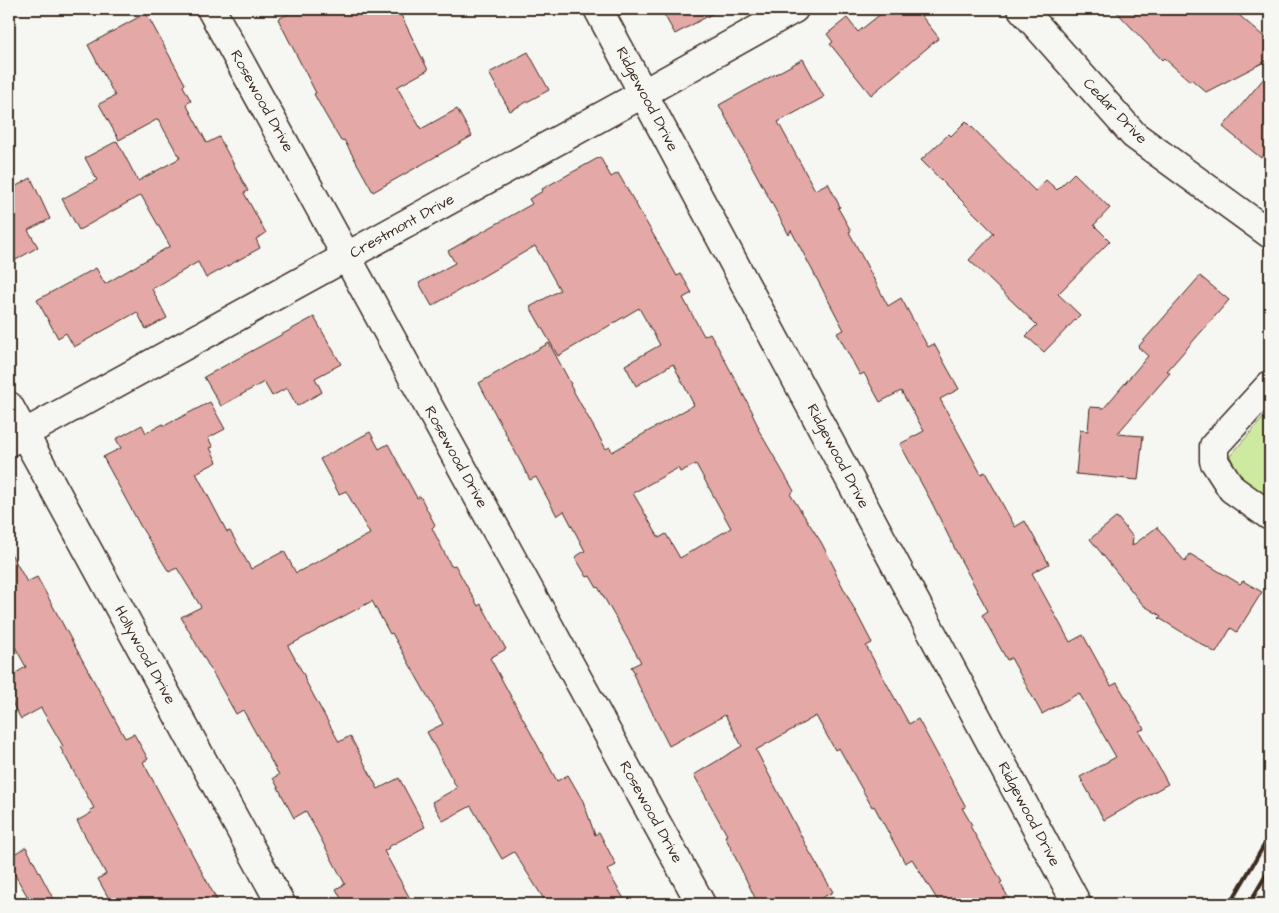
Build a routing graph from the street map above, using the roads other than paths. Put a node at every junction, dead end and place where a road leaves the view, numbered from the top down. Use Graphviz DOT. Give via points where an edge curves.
graph roads {
  1 [pos="211,9"];
  2 [pos="598,9"];
  3 [pos="794,9"];
  4 [pos="1022,9"];
  5 [pos="644,94"];
  6 [pos="1270,234"];
  7 [pos="346,256"];
  8 [pos="1270,384"];
  9 [pos="9,406"];
  10 [pos="16,438"];
  11 [pos="1270,516"];
  12 [pos="282,904"];
  13 [pos="701,904"];
  14 [pos="1077,904"];
  1 -- 7 [label="street, Rosewood Drive"];
  2 -- 5 [label="street, Ridgewood Drive"];
  3 -- 5 [label="street, Crestmont Drive"];
  4 -- 6 [label="street, Cedar Drive" via="1134,135"];
  5 -- 7 [label="street, Crestmont Drive"];
  5 -- 14 [label="street, Ridgewood Drive"];
  7 -- 10 [label="street, Crestmont Drive"];
  7 -- 13 [label="street, Rosewood Drive"];
  8 -- 11 [label="street" via="1214,446 1214,461 1232,489"];
  9 -- 10 [label="street, Hollywood Drive"];
  10 -- 12 [label="street, Hollywood Drive"];
}
